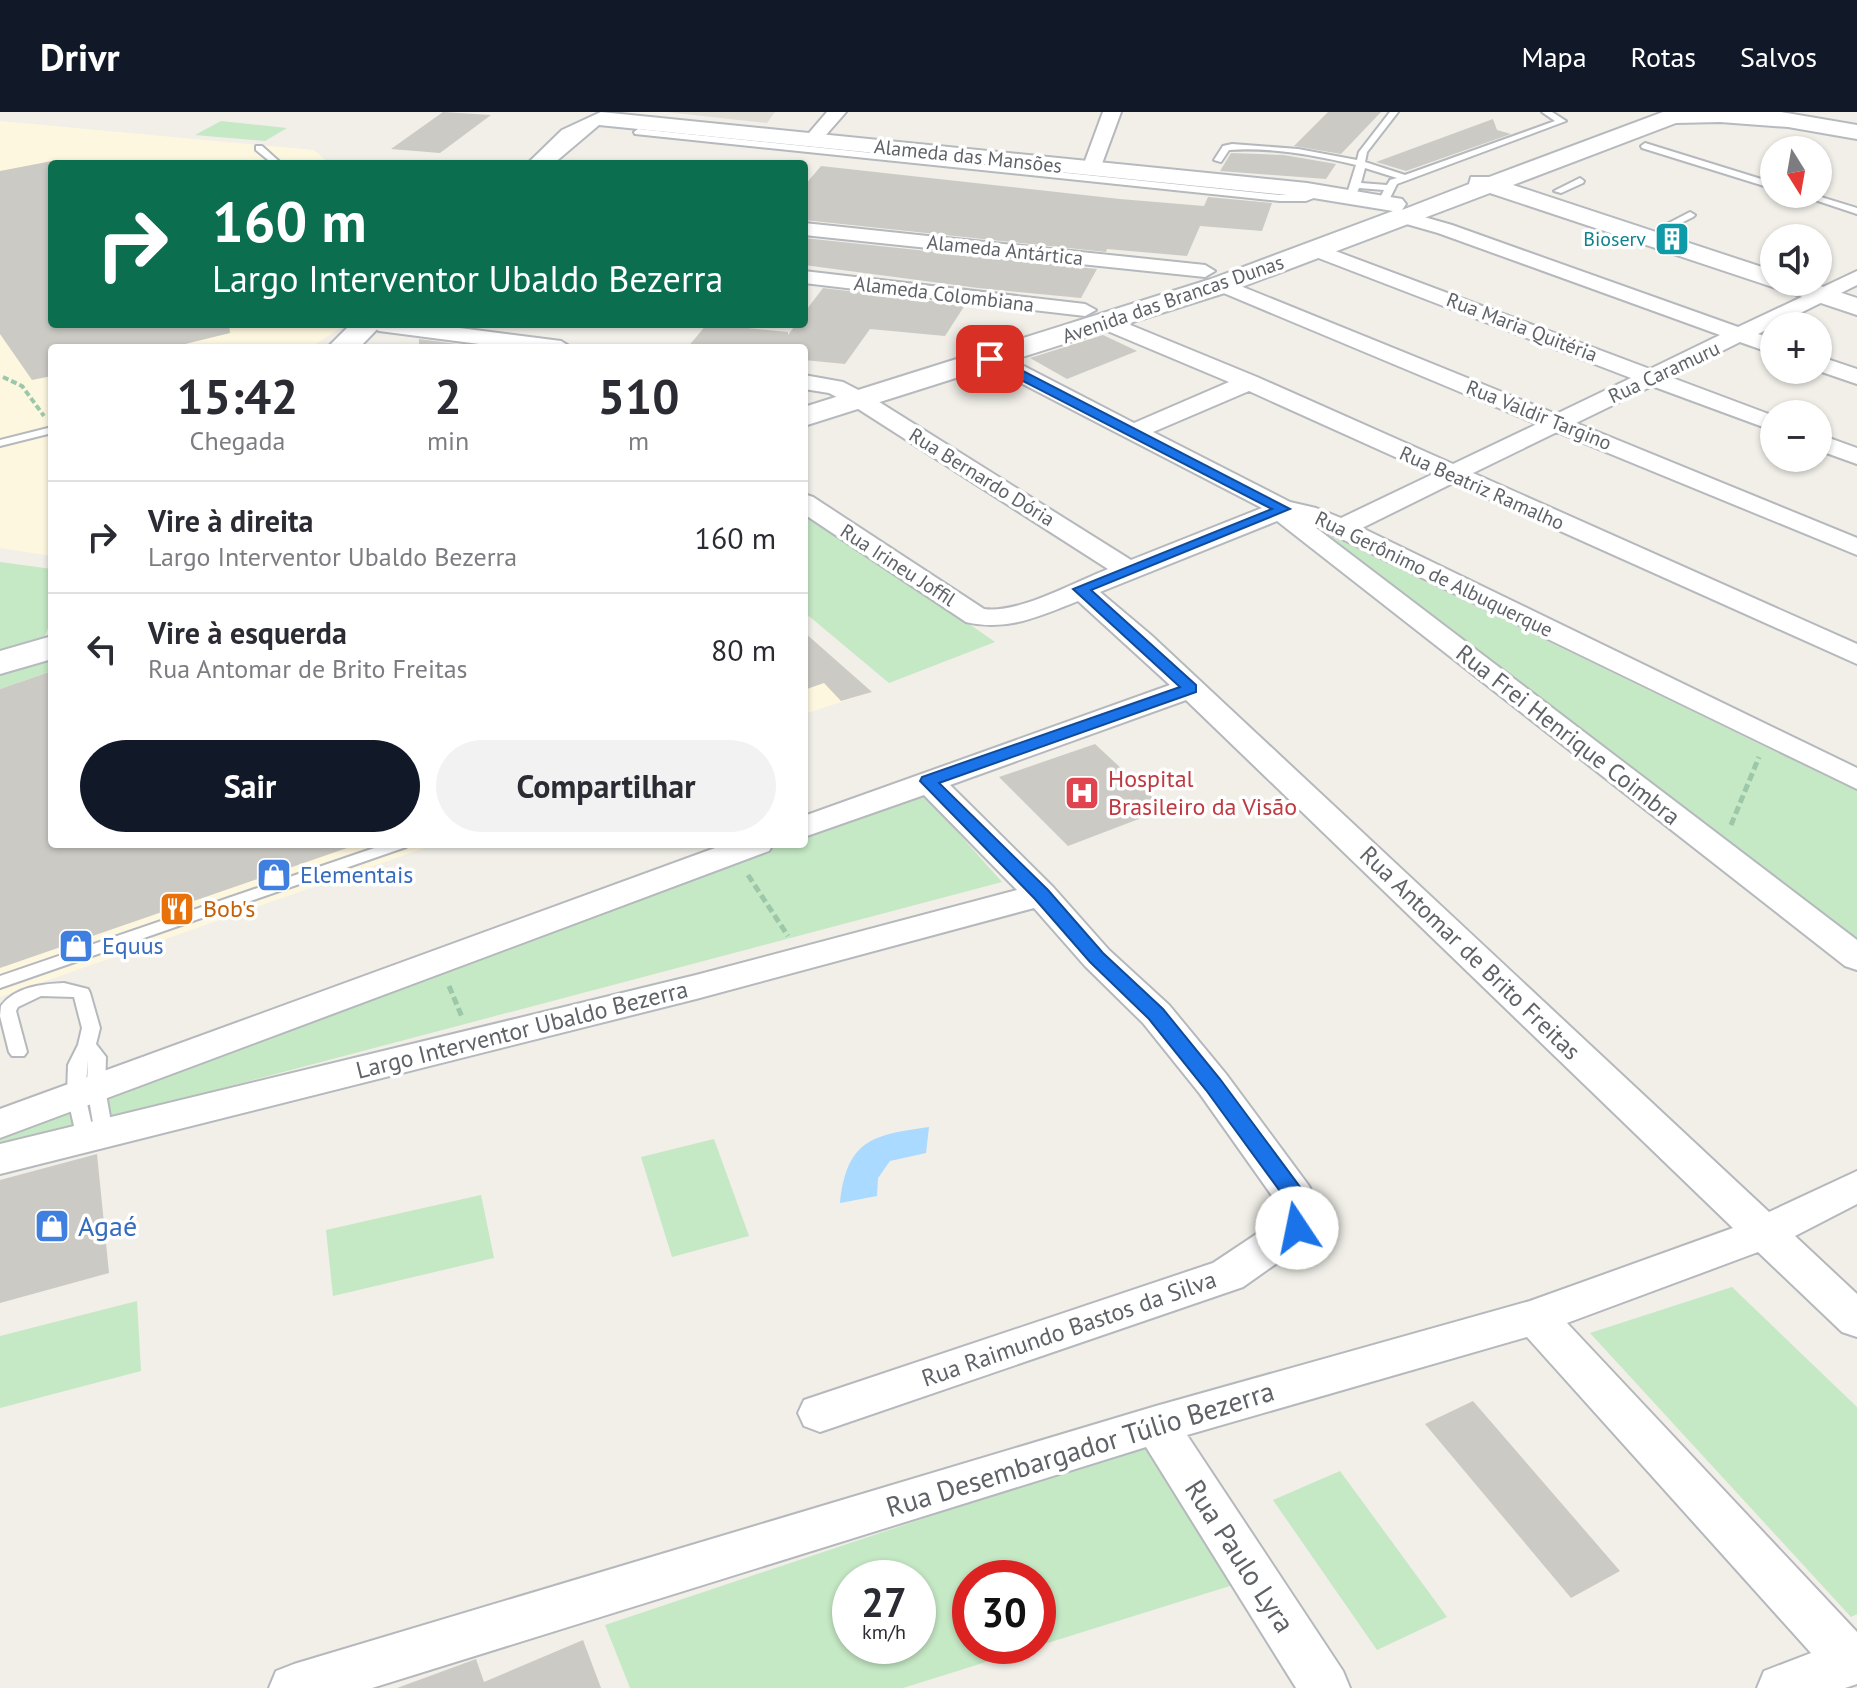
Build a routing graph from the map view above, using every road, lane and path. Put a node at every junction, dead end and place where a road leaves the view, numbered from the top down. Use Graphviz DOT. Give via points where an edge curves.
graph roads {
  1 [pos="837,112"];
  2 [pos="1112,112"];
  3 [pos="1394,112"];
  4 [pos="1546,112"];
  5 [pos="1630,112"];
  6 [pos="1741,112"];
  7 [pos="1782,116"];
  8 [pos="579,119"];
  9 [pos="634,126"];
  10 [pos="1857,129"];
  11 [pos="812,140"];
  12 [pos="1645,146"];
  13 [pos="259,148"];
  14 [pos="1538,149"];
  15 [pos="1561,157"];
  16 [pos="273,160"];
  17 [pos="543,160"];
  18 [pos="1218,160"];
  19 [pos="1360,161"];
  20 [pos="1091,169"];
  21 [pos="1406,178"];
  22 [pos="1457,180"];
  23 [pos="1760,180"];
  24 [pos="1580,181"];
  25 [pos="1492,184"];
  26 [pos="1558,191"];
  27 [pos="1317,192"];
  28 [pos="1832,203"];
  29 [pos="1385,207"];
  30 [pos="1857,211"];
  31 [pos="1690,215"];
  32 [pos="1668,226"];
  33 [pos="808,229"];
  34 [pos="1315,250"];
  35 [pos="1760,275"];
  36 [pos="1857,277"];
  37 [pos="808,278"];
  38 [pos="1213,278"];
  39 [pos="1832,290"];
  40 [pos="1820,296"];
  41 [pos="1825,296"];
  42 [pos="1857,307"];
  43 [pos="1096,316"];
  44 [pos="364,328"];
  45 [pos="409,328"];
  46 [pos="1742,335"];
  47 [pos="1760,342"];
  48 [pos="346,344"];
  49 [pos="531,344"];
  50 [pos="979,353"];
  51 [pos="1832,368"];
  52 [pos="1,376"];
  53 [pos="1654,377"];
  54 [pos="1857,377"];
  55 [pos="1249,382"];
  56 [pos="808,383"];
  57 [pos="848,394"];
  58 [pos="808,396"];
  59 [pos="808,415"];
  60 [pos="1760,419"];
  61 [pos="1559,422"];
  62 [pos="48,423"];
  63 [pos="48,427"];
  64 [pos="1135,431"];
  65 [pos="0,443"];
  66 [pos="1832,447"];
  67 [pos="1857,457"];
  68 [pos="1452,475"];
  69 [pos="808,505"];
  70 [pos="1283,509"];
  71 [pos="1341,528"];
  72 [pos="1857,547"];
  73 [pos="1128,570"];
  74 [pos="1081,589"];
  75 [pos="47,647"];
  76 [pos="1857,655"];
  77 [pos="0,663"];
  78 [pos="1190,688"];
  79 [pos="1762,752"];
  80 [pos="1852,771"];
  81 [pos="928,781"];
  82 [pos="808,826"];
  83 [pos="1726,837"];
  84 [pos="389,848"];
  85 [pos="745,848"];
  86 [pos="1041,895"];
  87 [pos="802,957"];
  88 [pos="1857,958"];
  89 [pos="438,962"];
  90 [pos="0,982"];
  91 [pos="473,1040"];
  92 [pos="18,1052"];
  93 [pos="86,1092"];
  94 [pos="0,1124"];
  95 [pos="95,1137"];
  96 [pos="0,1159"];
  97 [pos="1857,1186"];
  98 [pos="1764,1233"];
  99 [pos="1535,1317"];
  100 [pos="1857,1320"];
  101 [pos="820,1413"];
  102 [pos="1156,1425"];
  103 [pos="1854,1661"];
  104 [pos="294,1688"];
  105 [pos="1325,1688"];
  106 [pos="1782,1688"];
  1 -- 11 [label="street"];
  2 -- 20 [label="street"];
  3 -- 19 [label="lane"];
  4 -- 21 [label="lane" via="1562,121"];
  5 -- 14 [label="main road, Avenida das Brancas Dunas"];
  6 -- 7 [label="main road"];
  7 -- 10 [label="main road"];
  7 -- 15 [label="main road, Avenida das Brancas Dunas" via="1673,116"];
  8 -- 9 [label="main road, Alameda das Mansões"];
  8 -- 17 [label="main road"];
  9 -- 11 [label="main road, Alameda das Mansões"];
  9 -- 27 [label="lane" via="1280,198"];
  11 -- 20 [label="main road, Alameda das Mansões"];
  12 -- 23 [label="lane"];
  13 -- 16 [label="lane"];
  14 -- 15 [label="main road"];
  14 -- 22 [label="main road, Avenida das Brancas Dunas"];
  15 -- 25 [label="main road, Avenida das Brancas Dunas"];
  18 -- 19 [label="lane" via="1226,148 1238,147"];
  19 -- 21 [label="lane"];
  19 -- 29 [label="lane"];
  20 -- 27 [label="main road, Alameda das Mansões"];
  21 -- 29 [label="lane" via="1393,182"];
  22 -- 25 [label="main road"];
  22 -- 29 [label="main road, Avenida das Brancas Dunas"];
  24 -- 26 [label="lane"];
  25 -- 29 [label="main road, Avenida das Brancas Dunas"];
  25 -- 35 [label="main road"];
  27 -- 29 [label="main road, Alameda das Mansões"];
  28 -- 30 [label="lane"];
  29 -- 34 [label="main road, Avenida das Brancas Dunas"];
  29 -- 38 [label="main road, Avenida das Brancas Dunas"];
  29 -- 46 [label="street"];
  31 -- 32 [label="lane"];
  33 -- 38 [label="street, Alameda Antártica"];
  34 -- 38 [label="main road, Avenida das Brancas Dunas"];
  34 -- 53 [label="street, Rua Maria Quitéria"];
  36 -- 39 [label="street, Rua Caramuru"];
  37 -- 43 [label="street, Alameda Colombiana"];
  38 -- 43 [label="main road, Avenida das Brancas Dunas"];
  38 -- 61 [label="street, Rua Valdir Targino"];
  40 -- 46 [label="street, Rua Caramuru"];
  41 -- 42 [label="main road"];
  43 -- 50 [label="main road, Avenida das Brancas Dunas"];
  43 -- 55 [label="street, Rua Beatriz Ramalho"];
  44 -- 48 [label="main road"];
  45 -- 49 [label="street"];
  46 -- 47 [label="street"];
  46 -- 53 [label="street, Rua Caramuru"];
  50 -- 57 [label="main road, Avenida das Brancas Dunas"];
  50 -- 64 [label="street, Rua Gerônimo de Albuquerque"];
  51 -- 54 [label="street"];
  52 -- 62 [label="path" via="22,386"];
  53 -- 60 [label="street, Rua Maria Quitéria"];
  53 -- 61 [label="street, Rua Caramuru"];
  55 -- 64 [label="street"];
  55 -- 68 [label="street, Rua Beatriz Ramalho"];
  56 -- 57 [label="street"];
  57 -- 58 [label="main road, Avenida das Brancas Dunas"];
  57 -- 59 [label="main road, Avenida das Brancas Dunas"];
  57 -- 73 [label="street, Rua Bernardo Dória"];
  61 -- 68 [label="street, Rua Caramuru"];
  61 -- 72 [label="street, Rua Valdir Targino"];
  63 -- 65 [label="lane"];
  64 -- 70 [label="street, Rua Gerônimo de Albuquerque"];
  66 -- 67 [label="street"];
  68 -- 71 [label="street, Rua Caramuru"];
  68 -- 76 [label="street, Rua Beatriz Ramalho"];
  69 -- 74 [label="street, Rua Irineu Joffil" via="980,618 1020,614"];
  70 -- 71 [label="street, Rua Gerônimo de Albuquerque"];
  70 -- 73 [label="street"];
  70 -- 88 [label="street, Rua Frei Henrique Coimbra" via="1290,521"];
  71 -- 80 [label="street, Rua Gerônimo de Albuquerque"];
  73 -- 74 [label="street"];
  74 -- 78 [label="street, Rua Antomar de Brito Freitas"];
  75 -- 77 [label="main road"];
  78 -- 81 [label="street"];
  78 -- 98 [label="street, Rua Antomar de Brito Freitas"];
  79 -- 83 [label="path"];
  81 -- 82 [label="street"];
  81 -- 86 [label="street, Rua Raimundo Bastos da Silva"];
  84 -- 90 [label="lane"];
  85 -- 87 [label="path"];
  85 -- 89 [label="street"];
  86 -- 87 [label="street, Largo Interventor Ubaldo Bezerra"];
  86 -- 101 [label="street, Rua Raimundo Bastos da Silva" via="1156,1014 1213,1084 1295,1197 1297,1228 1228,1275"];
  87 -- 91 [label="street, Largo Interventor Ubaldo Bezerra"];
  89 -- 91 [label="path"];
  89 -- 93 [label="street"];
  91 -- 95 [label="street, Largo Interventor Ubaldo Bezerra"];
  92 -- 93 [label="lane" via="9,1005 57,987 82,993 91,1028 87,1045 97,1057"];
  93 -- 94 [label="street"];
  93 -- 95 [label="lane"];
  95 -- 96 [label="street, Largo Interventor Ubaldo Bezerra"];
  97 -- 98 [label="street, Rua Desembargador Túlio Bezerra"];
  98 -- 99 [label="street, Rua Desembargador Túlio Bezerra"];
  98 -- 100 [label="street, Rua Antomar de Brito Freitas"];
  99 -- 102 [label="street, Rua Desembargador Túlio Bezerra"];
  99 -- 103 [label="street"];
  102 -- 104 [label="street, Rua Desembargador Túlio Bezerra"];
  102 -- 105 [label="street, Rua Paulo Lyra"];
  103 -- 106 [label="street"];
}
